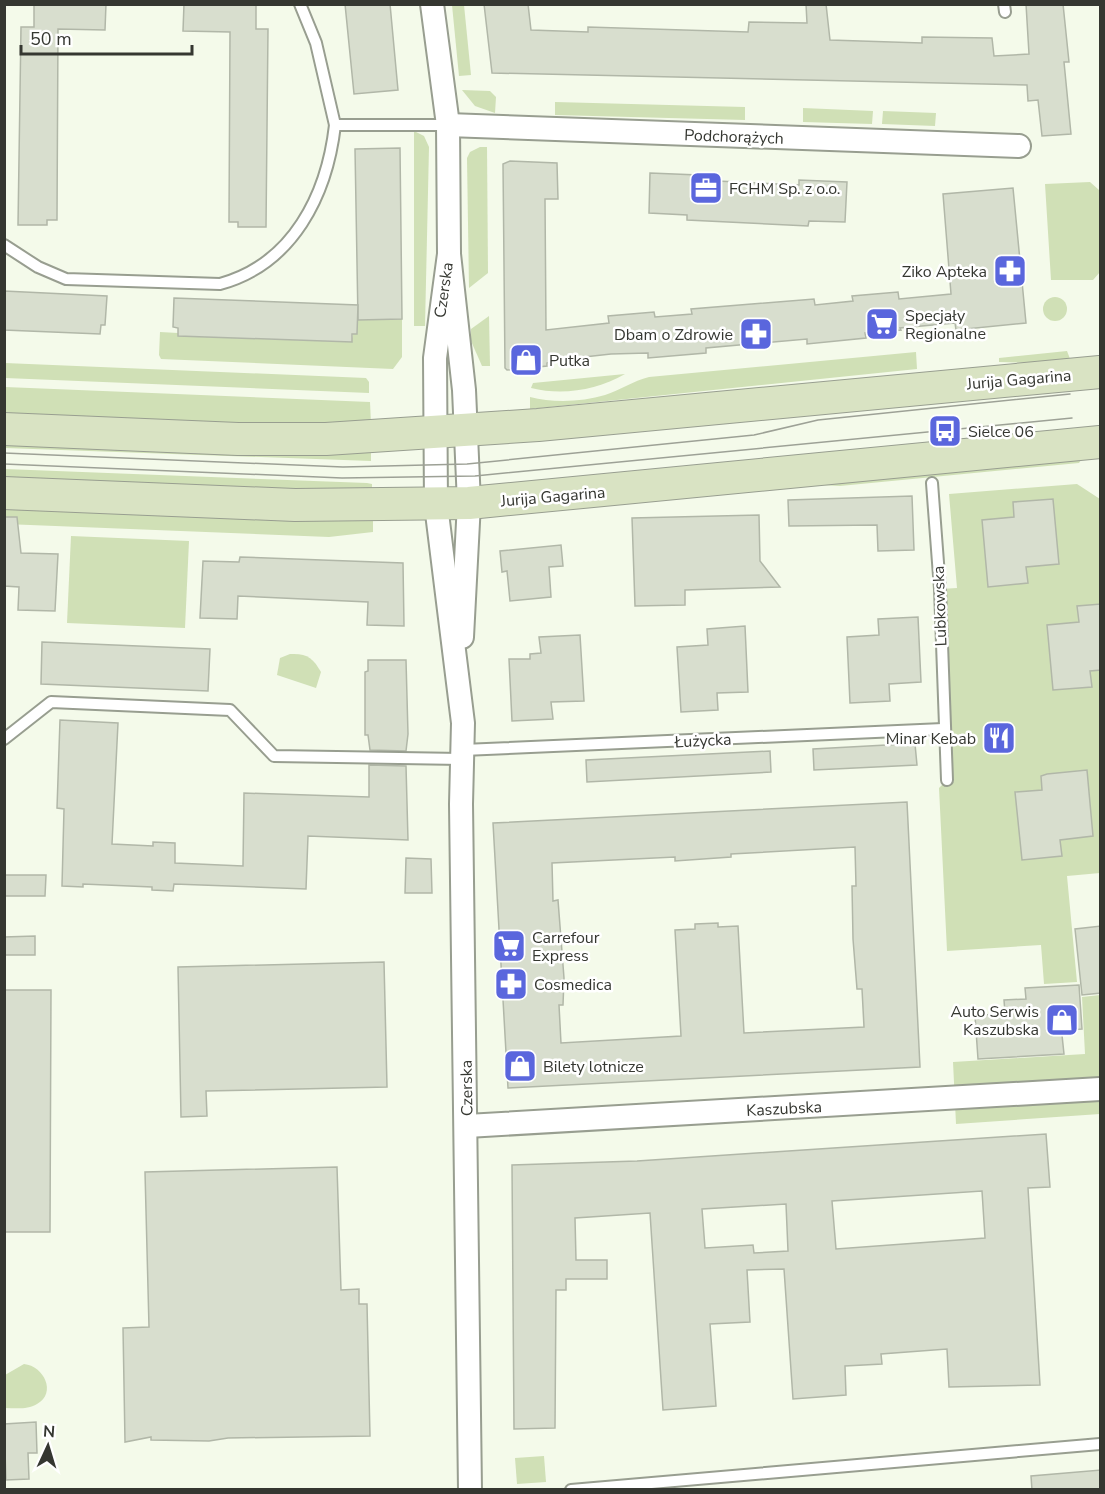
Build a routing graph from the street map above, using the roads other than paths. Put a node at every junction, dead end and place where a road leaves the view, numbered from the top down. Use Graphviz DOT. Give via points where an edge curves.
graph roads {
  1 [pos="300,4"];
  2 [pos="432,4"];
  3 [pos="335,125"];
  4 [pos="448,125"];
  5 [pos="1019,146"];
  6 [pos="4,245"];
  7 [pos="449,254"];
  8 [pos="1101,372"];
  9 [pos="4,429"];
  10 [pos="465,430"];
  11 [pos="434,433"];
  12 [pos="1101,442"];
  13 [pos="932,483"];
  14 [pos="4,493"];
  15 [pos="468,503"];
  16 [pos="435,505"];
  17 [pos="459,687"];
  18 [pos="943,729"];
  19 [pos="4,739"];
  20 [pos="463,755"];
  21 [pos="947,780"];
  22 [pos="1101,1089"];
  23 [pos="467,1126"];
  24 [pos="1101,1444"];
  25 [pos="470,1490"];
  26 [pos="571,1490"];
  1 -- 3 [label="lane" via="316,42"];
  2 -- 4 [label="street"];
  3 -- 4 [label="lane"];
  3 -- 6 [label="lane" via="321,191 297,232 269,259 237,279 220,284 66,279"];
  4 -- 5 [label="street, Podchorążych"];
  4 -- 7 [label="street"];
  7 -- 10 [label="street, Czerska"];
  7 -- 11 [label="street, Czerska" via="435,350"];
  8 -- 10 [label="main road, Jurija Gagarina"];
  9 -- 11 [label="main road, Jurija Gagarina" via="274,440"];
  10 -- 11 [label="main road, Jurija Gagarina"];
  10 -- 15 [label="street, Czerska"];
  11 -- 16 [label="street, Czerska"];
  12 -- 15 [label="main road, Jurija Gagarina"];
  13 -- 18 [label="lane, Lubkowska" via="940,590"];
  14 -- 16 [label="main road, Jurija Gagarina" via="296,505"];
  15 -- 16 [label="main road, Jurija Gagarina"];
  15 -- 17 [label="street, Czerska"];
  16 -- 17 [label="street, Czerska"];
  17 -- 20 [label="street, Czerska"];
  18 -- 20 [label="lane, Łużycka"];
  18 -- 21 [label="lane, Lubkowska"];
  19 -- 20 [label="lane, Łużycka" via="51,702 230,710 274,756"];
  20 -- 23 [label="street, Czerska"];
  22 -- 23 [label="street, Kaszubska"];
  23 -- 25 [label="street, Czerska"];
  24 -- 26 [label="lane"];
}
